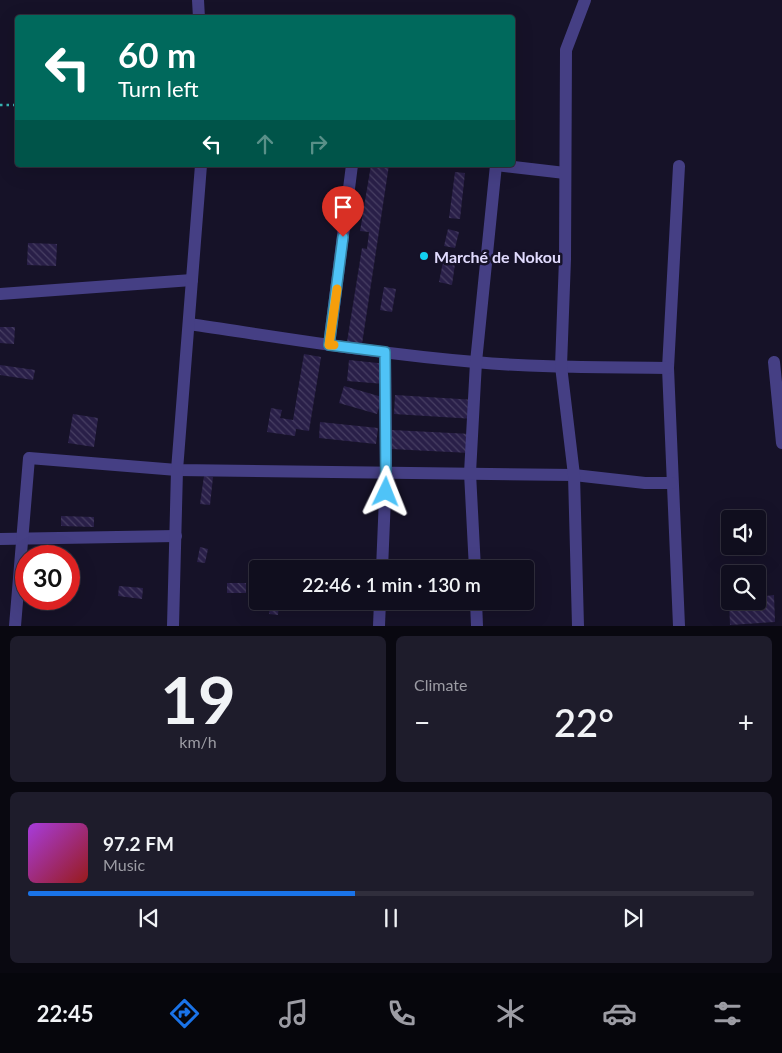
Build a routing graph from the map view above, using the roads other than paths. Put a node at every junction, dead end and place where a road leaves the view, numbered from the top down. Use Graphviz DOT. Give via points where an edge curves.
graph roads {
  1 [pos="198,0"];
  2 [pos="585,0"];
  3 [pos="199,15"];
  4 [pos="678,166"];
  5 [pos="201,167"];
  6 [pos="352,167"];
  7 [pos="496,167"];
  8 [pos="513,167"];
  9 [pos="565,173"];
  10 [pos="192,280"];
  11 [pos="0,294"];
  12 [pos="189,324"];
  13 [pos="329,345"];
  14 [pos="385,352"];
  15 [pos="476,362"];
  16 [pos="774,362"];
  17 [pos="561,366"];
  18 [pos="668,368"];
  19 [pos="782,443"];
  20 [pos="177,470"];
  21 [pos="386,472"];
  22 [pos="470,473"];
  23 [pos="574,474"];
  24 [pos="672,483"];
  25 [pos="176,536"];
  26 [pos="22,538"];
  27 [pos="0,539"];
  28 [pos="382,560"];
  29 [pos="475,560"];
  30 [pos="380,610"];
  31 [pos="477,610"];
  32 [pos="15,626"];
  33 [pos="173,626"];
  34 [pos="379,626"];
  35 [pos="478,626"];
  36 [pos="578,626"];
  37 [pos="679,626"];
  1 -- 3 [label="street"];
  2 -- 9 [label="street" via="566,50"];
  4 -- 18 [label="street"];
  5 -- 10 [label="street"];
  6 -- 13 [label="street"];
  7 -- 15 [label="street"];
  8 -- 9 [label="street"];
  9 -- 17 [label="street"];
  10 -- 11 [label="street"];
  10 -- 12 [label="street"];
  12 -- 13 [label="street"];
  12 -- 20 [label="street"];
  13 -- 14 [label="street"];
  14 -- 15 [label="street"];
  14 -- 21 [label="street"];
  15 -- 17 [label="street"];
  15 -- 22 [label="street"];
  16 -- 19 [label="street"];
  17 -- 18 [label="street"];
  17 -- 23 [label="street"];
  18 -- 24 [label="street"];
  20 -- 21 [label="street"];
  20 -- 25 [label="street"];
  20 -- 26 [label="street" via="29,458"];
  21 -- 22 [label="street"];
  21 -- 28 [label="street"];
  22 -- 23 [label="street"];
  22 -- 29 [label="street"];
  23 -- 24 [label="street"];
  23 -- 36 [label="street"];
  24 -- 37 [label="street"];
  25 -- 26 [label="street"];
  25 -- 33 [label="street"];
  26 -- 27 [label="street"];
  26 -- 32 [label="street"];
  30 -- 34 [label="street"];
  31 -- 35 [label="street"];
}
